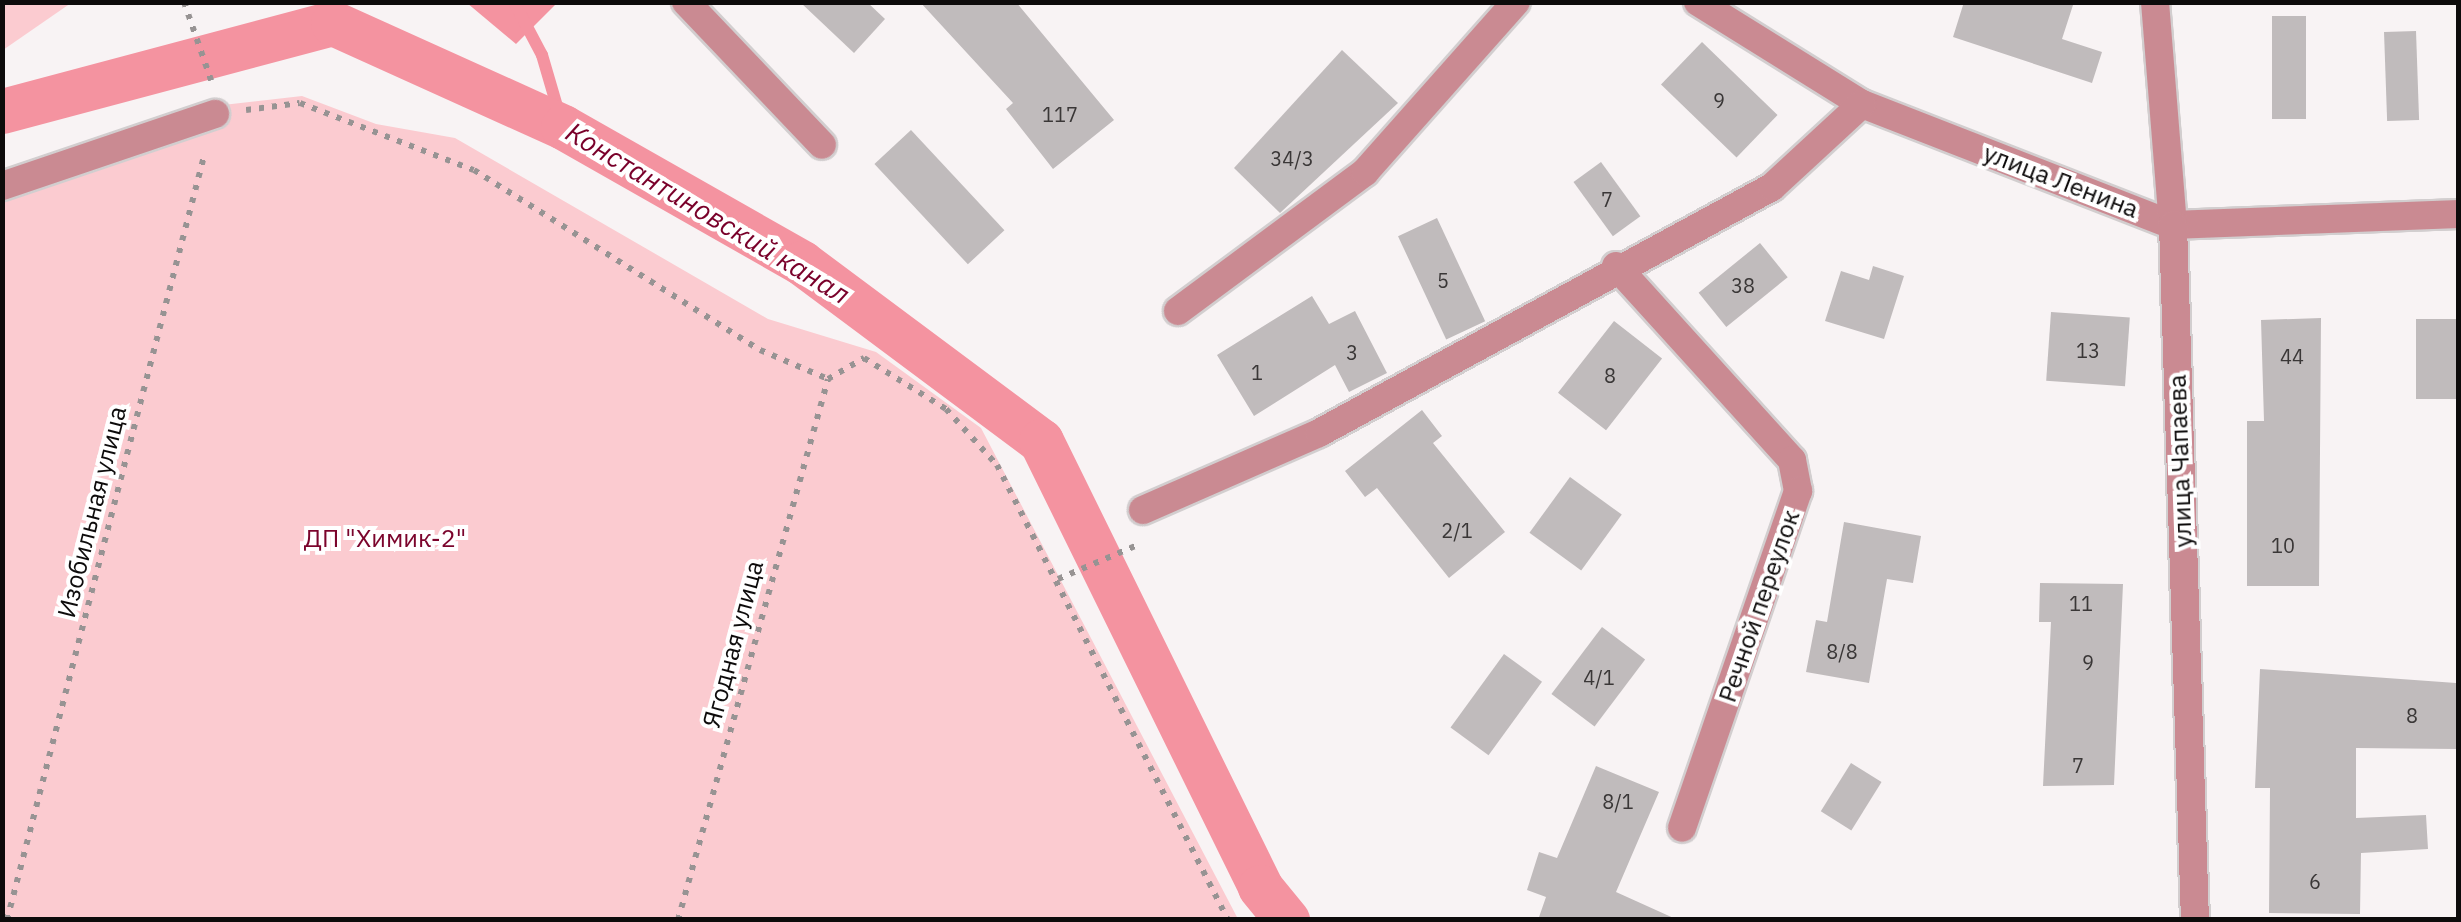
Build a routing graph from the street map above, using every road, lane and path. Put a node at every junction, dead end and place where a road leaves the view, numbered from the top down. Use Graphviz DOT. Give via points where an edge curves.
graph roads {
  1 [pos="184,2"];
  2 [pos="686,2"];
  3 [pos="1516,2"];
  4 [pos="1698,2"];
  5 [pos="2155,2"];
  6 [pos="211,74"];
  7 [pos="1862,104"];
  8 [pos="215,114"];
  9 [pos="822,145"];
  10 [pos="2,186"];
  11 [pos="2458,214"];
  12 [pos="2173,225"];
  13 [pos="1616,266"];
  14 [pos="1178,311"];
  15 [pos="828,378"];
  16 [pos="1143,510"];
  17 [pos="1140,544"];
  18 [pos="1058,579"];
  19 [pos="1682,828"];
  20 [pos="7,920"];
  21 [pos="678,920"];
  22 [pos="1228,920"];
  23 [pos="2195,920"];
  1 -- 6 [label="path"];
  2 -- 9 [label="street"];
  3 -- 14 [label="street" via="1365,172"];
  4 -- 7 [label="street, улица Ленина"];
  5 -- 12 [label="street, улица Чапаева"];
  7 -- 12 [label="street, улица Ленина"];
  7 -- 13 [label="street" via="1772,187"];
  8 -- 10 [label="street"];
  8 -- 15 [label="path" via="300,104 474,170 760,350"];
  8 -- 20 [label="path, Изобильная улица"];
  11 -- 12 [label="street, улица Ленина"];
  12 -- 23 [label="street, улица Чапаева"];
  13 -- 16 [label="street" via="1318,433"];
  13 -- 19 [label="street, Речной переулок" via="1792,460 1798,491"];
  15 -- 18 [label="path" via="864,358 946,409 997,464"];
  15 -- 21 [label="path, Ягодная улица"];
  17 -- 18 [label="path"];
  18 -- 22 [label="path"];
}
